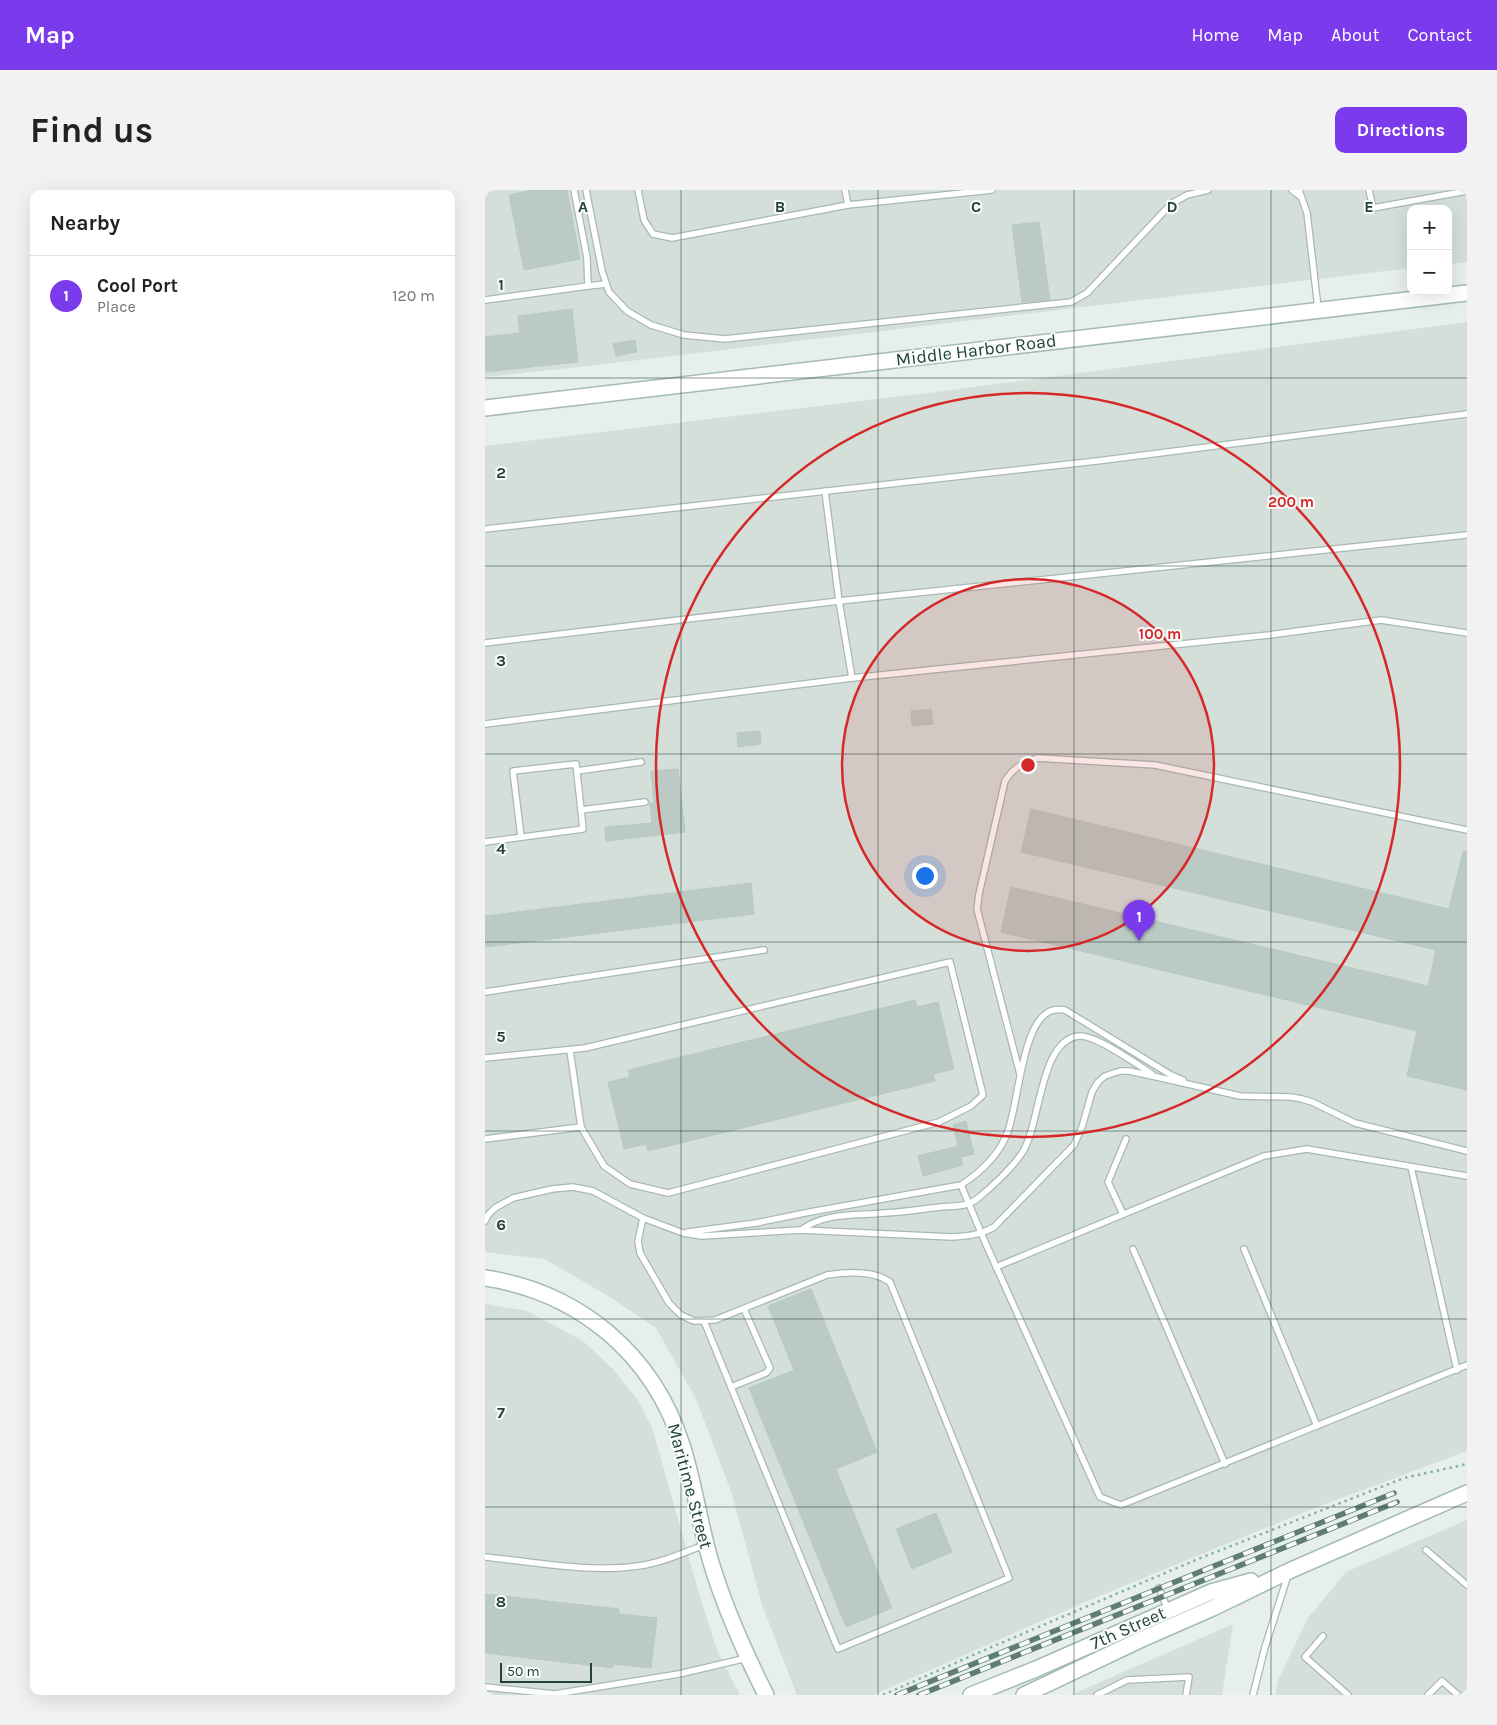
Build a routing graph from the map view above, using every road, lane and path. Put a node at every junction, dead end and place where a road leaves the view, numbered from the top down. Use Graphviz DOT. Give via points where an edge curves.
graph roads {
  1 [pos="574,190"];
  2 [pos="586,190"];
  3 [pos="638,190"];
  4 [pos="845,190"];
  5 [pos="992,190"];
  6 [pos="1208,190"];
  7 [pos="1292,190"];
  8 [pos="1300,190"];
  9 [pos="1369,190"];
  10 [pos="1467,191"];
  11 [pos="1302,199"];
  12 [pos="848,205"];
  13 [pos="606,284"];
  14 [pos="588,286"];
  15 [pos="1467,293"];
  16 [pos="485,300"];
  17 [pos="1319,310"];
  18 [pos="485,408"];
  19 [pos="1467,414"];
  20 [pos="825,491"];
  21 [pos="485,529"];
  22 [pos="1467,535"];
  23 [pos="839,601"];
  24 [pos="1467,633"];
  25 [pos="485,643"];
  26 [pos="852,678"];
  27 [pos="485,724"];
  28 [pos="641,762"];
  29 [pos="577,771"];
  30 [pos="645,802"];
  31 [pos="581,810"];
  32 [pos="1467,830"];
  33 [pos="521,837"];
  34 [pos="485,842"];
  35 [pos="764,950"];
  36 [pos="485,992"];
  37 [pos="569,1050"];
  38 [pos="485,1058"];
  39 [pos="1020,1074"];
  40 [pos="1157,1077"];
  41 [pos="1203,1088"];
  42 [pos="581,1127"];
  43 [pos="485,1138"];
  44 [pos="1126,1139"];
  45 [pos="1467,1151"];
  46 [pos="1411,1167"];
  47 [pos="1467,1176"];
  48 [pos="961,1185"];
  49 [pos="970,1204"];
  50 [pos="1123,1214"];
  51 [pos="643,1218"];
  52 [pos="485,1221"];
  53 [pos="801,1230"];
  54 [pos="683,1233"];
  55 [pos="982,1233"];
  56 [pos="1133,1249"];
  57 [pos="1244,1249"];
  58 [pos="996,1267"];
  59 [pos="485,1278"];
  60 [pos="744,1309"];
  61 [pos="704,1321"];
  62 [pos="1467,1365"];
  63 [pos="1457,1370"];
  64 [pos="731,1386"];
  65 [pos="1317,1426"];
  66 [pos="1225,1464"];
  67 [pos="1467,1464"];
  68 [pos="1467,1493"];
  69 [pos="706,1544"];
  70 [pos="1426,1550"];
  71 [pos="485,1557"];
  72 [pos="1289,1570"];
  73 [pos="1467,1585"];
  74 [pos="1159,1588"];
  75 [pos="1168,1610"];
  76 [pos="1323,1636"];
  77 [pos="747,1658"];
  78 [pos="485,1687"];
  79 [pos="766,1695"];
  80 [pos="883,1695"];
  81 [pos="971,1695"];
  82 [pos="1024,1695"];
  83 [pos="1097,1695"];
  84 [pos="1186,1695"];
  85 [pos="1253,1695"];
  86 [pos="1348,1695"];
  87 [pos="1428,1695"];
  88 [pos="1458,1695"];
  1 -- 14 [label="lane" via="587,258"];
  2 -- 13 [label="lane"];
  3 -- 12 [label="lane" via="644,220 653,234 672,238"];
  4 -- 12 [label="lane"];
  5 -- 12 [label="lane"];
  6 -- 13 [label="lane" via="1187,195 1171,204 1087,293 1071,302 725,339 684,335 651,325 627,311 609,292"];
  7 -- 11 [label="lane"];
  8 -- 11 [label="lane"];
  9 -- 10 [label="lane" via="1373,208"];
  11 -- 17 [label="lane" via="1307,212"];
  13 -- 14 [label="lane"];
  14 -- 16 [label="lane"];
  15 -- 17 [label="main road, Middle Harbor Road"];
  17 -- 18 [label="main road, Middle Harbor Road"];
  19 -- 20 [label="lane" via="1097,461"];
  20 -- 21 [label="lane"];
  20 -- 23 [label="lane"];
  22 -- 23 [label="lane"];
  23 -- 25 [label="lane"];
  23 -- 26 [label="lane"];
  24 -- 26 [label="lane" via="1381,620 1269,635"];
  26 -- 27 [label="lane"];
  28 -- 29 [label="lane"];
  29 -- 31 [label="lane"];
  29 -- 33 [label="lane" via="576,764 513,771"];
  30 -- 31 [label="lane"];
  31 -- 33 [label="lane" via="583,829"];
  32 -- 39 [label="lane" via="1155,764 1037,758 1022,763 1005,781 977,909"];
  33 -- 34 [label="lane"];
  35 -- 36 [label="lane"];
  37 -- 38 [label="lane"];
  37 -- 42 [label="lane"];
  37 -- 42 [label="lane" via="951,962 983,1094 971,1106 939,1122 668,1193 630,1184 604,1166"];
  39 -- 41 [label="lane" via="1036,1025 1045,1013 1059,1009 1171,1075"];
  39 -- 48 [label="lane" via="1002,1145 982,1169"];
  40 -- 41 [label="lane"];
  40 -- 49 [label="lane" via="1104,1044 1084,1036 1065,1042 1057,1048 1048,1069 1023,1152"];
  40 -- 55 [label="lane" via="1120,1071 1098,1082 1074,1145 994,1227"];
  41 -- 45 [label="lane" via="1240,1096 1302,1098 1355,1123"];
  42 -- 43 [label="lane"];
  44 -- 50 [label="lane" via="1108,1182"];
  46 -- 47 [label="lane"];
  46 -- 50 [label="lane" via="1307,1149 1264,1156"];
  46 -- 63 [label="lane"];
  48 -- 49 [label="lane"];
  48 -- 54 [label="lane" via="747,1225"];
  49 -- 53 [label="lane" via="838,1216 812,1223"];
  49 -- 55 [label="lane"];
  50 -- 58 [label="lane"];
  51 -- 52 [label="lane" via="593,1191 573,1187 513,1198 495,1208"];
  51 -- 54 [label="lane"];
  51 -- 61 [label="lane" via="639,1248 669,1303 694,1322"];
  53 -- 54 [label="lane" via="718,1236"];
  53 -- 55 [label="lane" via="951,1237"];
  55 -- 58 [label="lane"];
  56 -- 66 [label="lane"];
  57 -- 65 [label="lane"];
  58 -- 66 [label="lane" via="1100,1497 1121,1506"];
  59 -- 69 [label="main road, Maritime Street" via="526,1287 575,1309 601,1326 644,1370 673,1420"];
  60 -- 61 [label="lane"];
  60 -- 64 [label="lane" via="770,1368 766,1373"];
  60 -- 64 [label="lane" via="827,1275 879,1276 890,1282 1009,1578 839,1649"];
  61 -- 64 [label="lane"];
  62 -- 63 [label="lane"];
  63 -- 65 [label="lane"];
  65 -- 66 [label="lane"];
  67 -- 80 [label="path" via="1404,1478 1198,1559"];
  68 -- 72 [label="main road, 7th Street"];
  69 -- 71 [label="lane" via="663,1561 620,1568"];
  69 -- 77 [label="main road, Maritime Street" via="723,1600"];
  70 -- 73 [label="lane"];
  72 -- 75 [label="main road, 7th Street" via="1211,1592"];
  72 -- 82 [label="main road, 7th Street"];
  72 -- 85 [label="lane"];
  74 -- 75 [label="lane"];
  75 -- 81 [label="main road, 7th Street"];
  76 -- 86 [label="lane" via="1305,1657"];
  77 -- 78 [label="lane" via="679,1674 555,1694"];
  77 -- 79 [label="main road, Maritime Street"];
  83 -- 84 [label="lane" via="1127,1680 1189,1677"];
  87 -- 88 [label="lane" via="1441,1681"];
}
